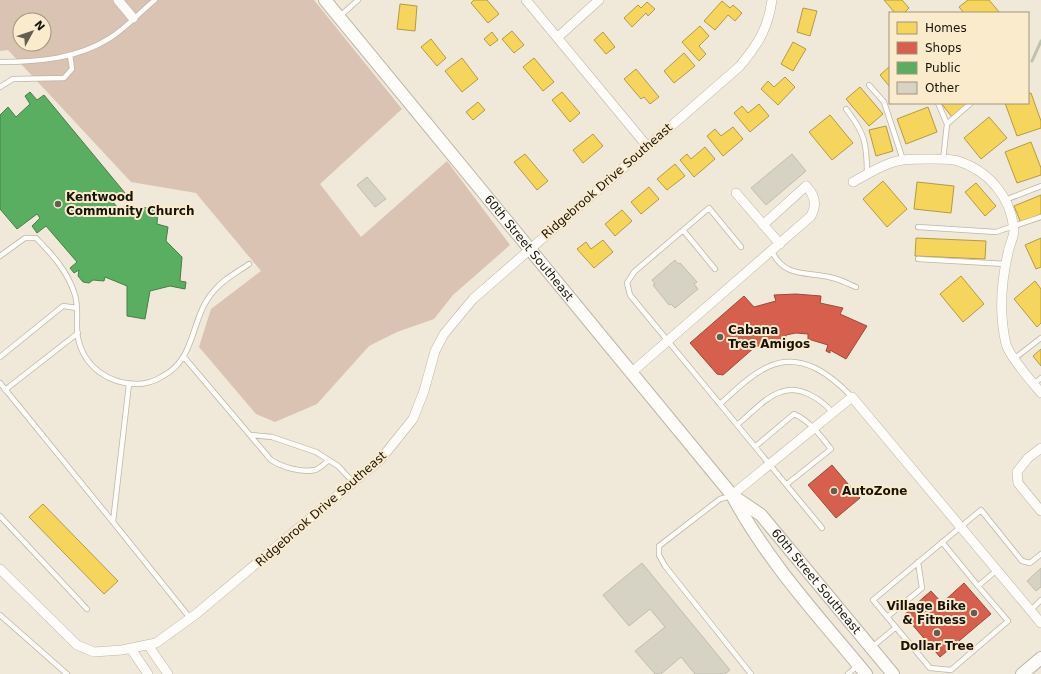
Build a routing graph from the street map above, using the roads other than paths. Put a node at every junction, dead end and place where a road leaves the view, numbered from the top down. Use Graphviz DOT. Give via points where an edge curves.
graph roads {
  1 [pos="118,0"];
  2 [pos="155,0"];
  3 [pos="325,0"];
  4 [pos="358,0"];
  5 [pos="526,0"];
  6 [pos="599,0"];
  7 [pos="772,0"];
  8 [pos="339,17"];
  9 [pos="133,18"];
  10 [pos="558,38"];
  11 [pos="70,55"];
  12 [pos="0,62"];
  13 [pos="869,85"];
  14 [pos="0,87"];
  15 [pos="938,104"];
  16 [pos="970,104"];
  17 [pos="846,109"];
  18 [pos="947,124"];
  19 [pos="647,146"];
  20 [pos="902,160"];
  21 [pos="943,160"];
  22 [pos="867,174"];
  23 [pos="853,182"];
  24 [pos="1041,186"];
  25 [pos="736,193"];
  26 [pos="1005,200"];
  27 [pos="1041,217"];
  28 [pos="763,225"];
  29 [pos="918,227"];
  30 [pos="1013,227"];
  31 [pos="683,230"];
  32 [pos="780,244"];
  33 [pos="741,247"];
  34 [pos="530,248"];
  35 [pos="772,251"];
  36 [pos="0,256"];
  37 [pos="918,259"];
  38 [pos="249,264"];
  39 [pos="1006,264"];
  40 [pos="715,269"];
  41 [pos="856,287"];
  42 [pos="77,308"];
  43 [pos="78,332"];
  44 [pos="1041,338"];
  45 [pos="669,340"];
  46 [pos="0,357"];
  47 [pos="184,357"];
  48 [pos="1015,358"];
  49 [pos="632,372"];
  50 [pos="1037,381"];
  51 [pos="0,383"];
  52 [pos="129,384"];
  53 [pos="5,390"];
  54 [pos="1041,393"];
  55 [pos="852,397"];
  56 [pos="720,403"];
  57 [pos="833,413"];
  58 [pos="738,424"];
  59 [pos="814,428"];
  60 [pos="250,435"];
  61 [pos="756,446"];
  62 [pos="1041,448"];
  63 [pos="328,461"];
  64 [pos="771,464"];
  65 [pos="354,483"];
  66 [pos="787,484"];
  67 [pos="732,496"];
  68 [pos="1041,511"];
  69 [pos="0,516"];
  70 [pos="113,522"];
  71 [pos="961,527"];
  72 [pos="822,528"];
  73 [pos="942,542"];
  74 [pos="1041,554"];
  75 [pos="918,562"];
  76 [pos="996,570"];
  77 [pos="1,574"];
  78 [pos="978,586"];
  79 [pos="1041,600"];
  80 [pos="87,609"];
  81 [pos="1031,610"];
  82 [pos="0,615"];
  83 [pos="820,617"];
  84 [pos="887,617"];
  85 [pos="190,618"];
  86 [pos="847,618"];
  87 [pos="1041,623"];
  88 [pos="895,628"];
  89 [pos="148,645"];
  90 [pos="871,647"];
  91 [pos="131,649"];
  92 [pos="1041,658"];
  93 [pos="862,669"];
  94 [pos="67,674"];
  95 [pos="148,674"];
  96 [pos="168,674"];
  97 [pos="751,674"];
  98 [pos="848,674"];
  99 [pos="893,674"];
  100 [pos="1022,674"];
  1 -- 9 [label="street"];
  2 -- 9 [label="lane"];
  3 -- 8 [label="main road, 60th Street Southeast"];
  4 -- 8 [label="lane"];
  5 -- 10 [label="street"];
  6 -- 10 [label="street"];
  7 -- 19 [label="street, Ridgebrook Drive Southeast" via="760,41 740,66"];
  8 -- 34 [label="main road, 60th Street Southeast"];
  9 -- 11 [label="lane" via="110,38"];
  10 -- 19 [label="street"];
  11 -- 12 [label="lane" via="39,62"];
  11 -- 14 [label="lane" via="72,69 64,78 13,79"];
  13 -- 20 [label="lane" via="884,102"];
  15 -- 18 [label="lane"];
  16 -- 18 [label="lane"];
  17 -- 22 [label="lane" via="860,126 867,148"];
  18 -- 21 [label="lane"];
  19 -- 34 [label="street, Ridgebrook Drive Southeast"];
  20 -- 21 [label="street"];
  20 -- 22 [label="street"];
  21 -- 26 [label="street" via="957,160 986,175 1000,190"];
  22 -- 23 [label="street"];
  24 -- 26 [label="lane"];
  25 -- 28 [label="street"];
  26 -- 30 [label="street"];
  27 -- 30 [label="lane"];
  28 -- 32 [label="street"];
  28 -- 32 [label="street" via="806,186 810,190 815,209 811,216"];
  29 -- 30 [label="lane" via="996,232"];
  30 -- 39 [label="street"];
  31 -- 33 [label="lane" via="709,208"];
  31 -- 40 [label="lane"];
  31 -- 45 [label="lane" via="634,272 627,283 630,295"];
  32 -- 35 [label="street"];
  34 -- 49 [label="main road, 60th Street Southeast"];
  34 -- 65 [label="street, Ridgebrook Drive Southeast" via="473,299 444,334 435,351 413,419 380,460"];
  35 -- 41 [label="lane" via="782,267 801,274 832,278"];
  35 -- 45 [label="street"];
  36 -- 42 [label="lane" via="25,238 36,238 65,271 75,293"];
  37 -- 39 [label="lane"];
  38 -- 47 [label="lane" via="223,281 212,292"];
  39 -- 48 [label="street" via="1001,298 1002,326 1007,346"];
  42 -- 43 [label="lane"];
  42 -- 46 [label="lane" via="63,306"];
  43 -- 52 [label="lane" via="85,355 98,370 107,378"];
  43 -- 53 [label="lane"];
  44 -- 48 [label="lane"];
  45 -- 49 [label="street"];
  45 -- 56 [label="lane"];
  47 -- 52 [label="lane" via="180,364 156,380 143,384"];
  47 -- 60 [label="lane"];
  48 -- 50 [label="street"];
  49 -- 67 [label="main road, 60th Street Southeast"];
  50 -- 54 [label="street"];
  51 -- 53 [label="lane"];
  52 -- 70 [label="lane"];
  53 -- 70 [label="lane"];
  55 -- 56 [label="lane" via="835,378 815,366 793,361 770,366 753,376"];
  55 -- 57 [label="street"];
  55 -- 71 [label="street"];
  56 -- 58 [label="lane"];
  57 -- 58 [label="lane" via="824,402 813,396 798,391 781,392"];
  57 -- 59 [label="street"];
  58 -- 61 [label="lane"];
  59 -- 61 [label="lane" via="794,414"];
  59 -- 64 [label="street"];
  59 -- 66 [label="lane" via="831,449"];
  60 -- 63 [label="lane" via="272,437 316,452"];
  60 -- 63 [label="lane" via="271,460 279,465 301,470 316,470"];
  61 -- 64 [label="lane"];
  62 -- 68 [label="street" via="1028,458 1017,472 1018,483"];
  63 -- 65 [label="lane" via="338,466"];
  64 -- 66 [label="lane"];
  64 -- 67 [label="street"];
  65 -- 85 [label="street, Ridgebrook Drive Southeast"];
  66 -- 72 [label="lane"];
  67 -- 83 [label="main road, 60th Street Southeast" via="748,525"];
  67 -- 86 [label="main road, 60th Street Southeast" via="760,515"];
  67 -- 97 [label="lane" via="720,499 659,546 659,555 664,566"];
  69 -- 80 [label="lane"];
  70 -- 85 [label="lane"];
  71 -- 73 [label="lane"];
  71 -- 74 [label="lane" via="981,510 1022,561 1030,563"];
  71 -- 76 [label="street"];
  73 -- 75 [label="lane"];
  73 -- 78 [label="lane"];
  75 -- 84 [label="lane" via="922,588"];
  75 -- 84 [label="lane" via="873,600"];
  76 -- 78 [label="lane"];
  76 -- 81 [label="street"];
  77 -- 91 [label="street, Ridgebrook Drive Southeast" via="77,645 94,652"];
  78 -- 88 [label="lane" via="1008,621 951,670 930,668"];
  79 -- 81 [label="lane"];
  81 -- 87 [label="street"];
  82 -- 94 [label="lane"];
  83 -- 86 [label="main road" via="834,613"];
  83 -- 93 [label="main road, 60th Street Southeast"];
  84 -- 88 [label="lane"];
  85 -- 89 [label="street, Ridgebrook Drive Southeast" via="156,643"];
  86 -- 90 [label="main road, 60th Street Southeast"];
  88 -- 90 [label="lane"];
  89 -- 91 [label="street, Ridgebrook Drive Southeast"];
  89 -- 96 [label="street"];
  90 -- 99 [label="main road, 60th Street Southeast"];
  91 -- 95 [label="street"];
  92 -- 100 [label="main road"];
  93 -- 98 [label="lane"];
}
